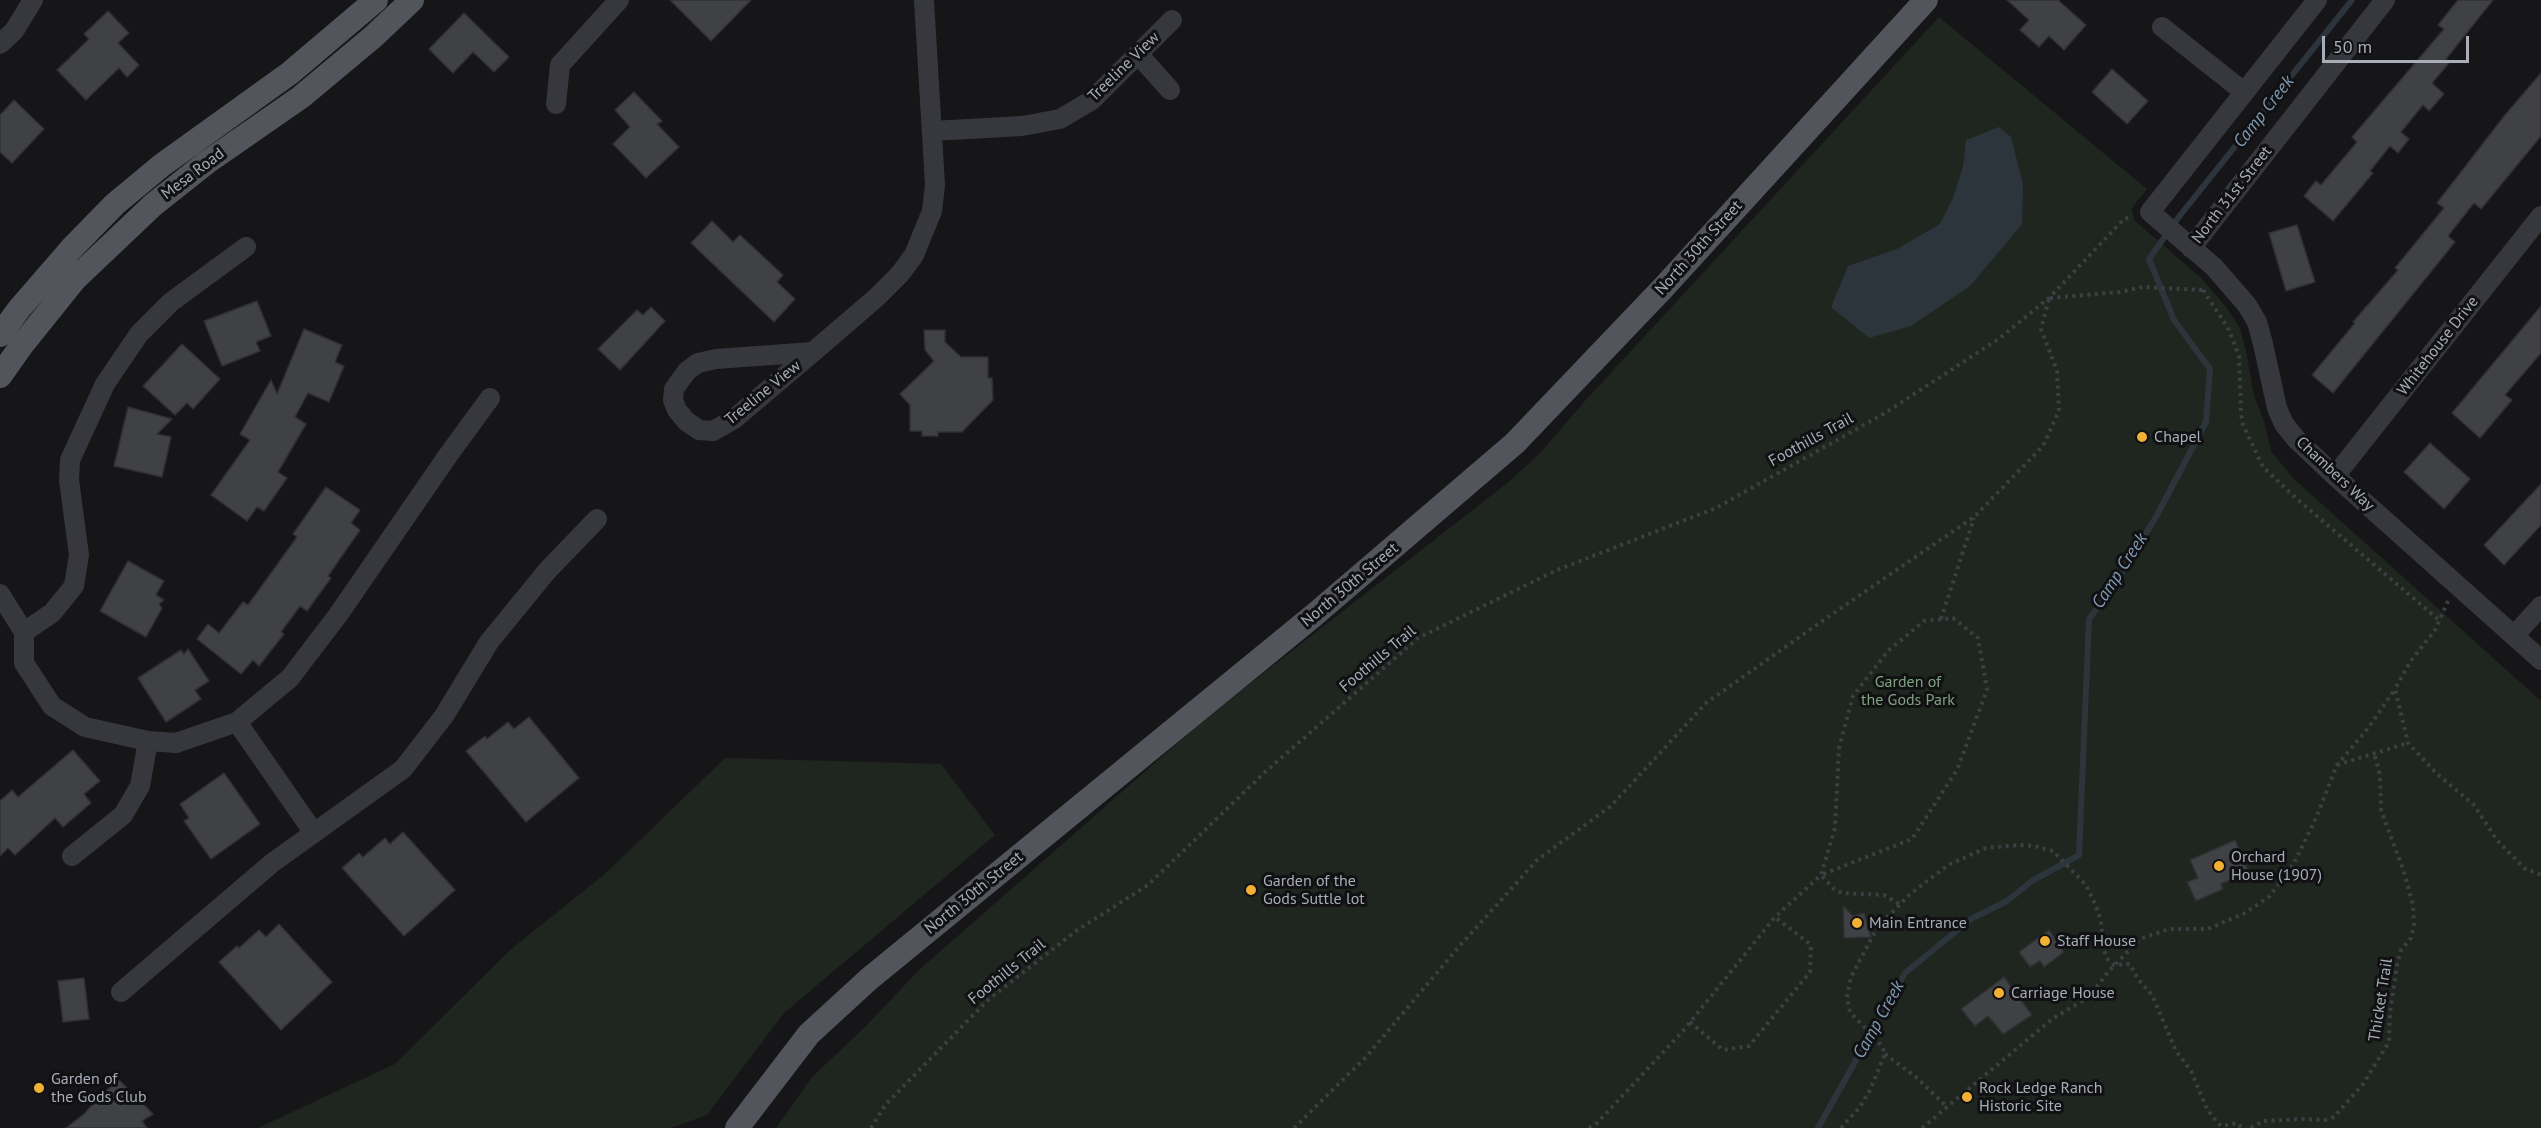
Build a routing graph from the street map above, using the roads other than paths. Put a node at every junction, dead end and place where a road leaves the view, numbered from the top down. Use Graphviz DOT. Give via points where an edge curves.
graph roads {
  1 [pos="33,0"];
  2 [pos="376,0"];
  3 [pos="412,0"];
  4 [pos="619,0"];
  5 [pos="924,0"];
  6 [pos="1926,0"];
  7 [pos="2318,0"];
  8 [pos="2385,0"];
  9 [pos="1172,20"];
  10 [pos="2162,27"];
  11 [pos="0,44"];
  12 [pos="1138,54"];
  13 [pos="1170,90"];
  14 [pos="2244,92"];
  15 [pos="556,104"];
  16 [pos="932,131"];
  17 [pos="2541,216"];
  18 [pos="246,247"];
  19 [pos="2191,248"];
  20 [pos="0,335"];
  21 [pos="813,352"];
  22 [pos="0,376"];
  23 [pos="490,398"];
  24 [pos="2335,476"];
  25 [pos="597,519"];
  26 [pos="2,602"];
  27 [pos="2541,606"];
  28 [pos="24,632"];
  29 [pos="2514,636"];
  30 [pos="2541,660"];
  31 [pos="237,722"];
  32 [pos="148,741"];
  33 [pos="314,833"];
  34 [pos="72,856"];
  35 [pos="122,992"];
  36 [pos="737,1128"];
  1 -- 11 [label="street" via="14,31"];
  2 -- 20 [label="main road, Mesa Road" via="290,73 162,165 115,204 71,249"];
  3 -- 22 [label="main road, Mesa Road" via="301,97 206,163 135,220 75,279"];
  4 -- 15 [label="street" via="560,65"];
  5 -- 16 [label="street, Treeline View"];
  6 -- 36 [label="main road, North 30th Street" via="1663,288 1515,443 1313,616 868,979 809,1034"];
  7 -- 14 [label="street"];
  8 -- 19 [label="street, North 31st Street"];
  9 -- 12 [label="street, Treeline View"];
  10 -- 14 [label="street"];
  12 -- 13 [label="street"];
  12 -- 16 [label="street, Treeline View" via="1092,100 1060,119 1022,126"];
  14 -- 19 [label="street, North 31st Street" via="2150,212"];
  16 -- 21 [label="street, Treeline View" via="932,211 914,255 877,297"];
  17 -- 24 [label="street, Whitehouse Drive"];
  18 -- 28 [label="street" via="171,302 139,334 105,384 70,460 79,555 74,586 52,613"];
  19 -- 24 [label="street, Chambers Way" via="2247,304 2257,322 2284,424"];
  21 -- 21 [label="street, Treeline View" via="698,363 674,389 673,400 686,421 699,430 713,431 734,419"];
  23 -- 31 [label="street" via="290,678"];
  24 -- 29 [label="street, Chambers Way"];
  25 -- 33 [label="street" via="547,571 489,642 444,716 403,769"];
  26 -- 28 [label="street"];
  27 -- 29 [label="street"];
  28 -- 32 [label="street" via="24,663 52,706 85,727"];
  29 -- 30 [label="street, Chambers Way"];
  31 -- 32 [label="street" via="176,743"];
  31 -- 33 [label="street"];
  32 -- 34 [label="street" via="140,786 123,815"];
  33 -- 35 [label="street" via="272,863"];
}
